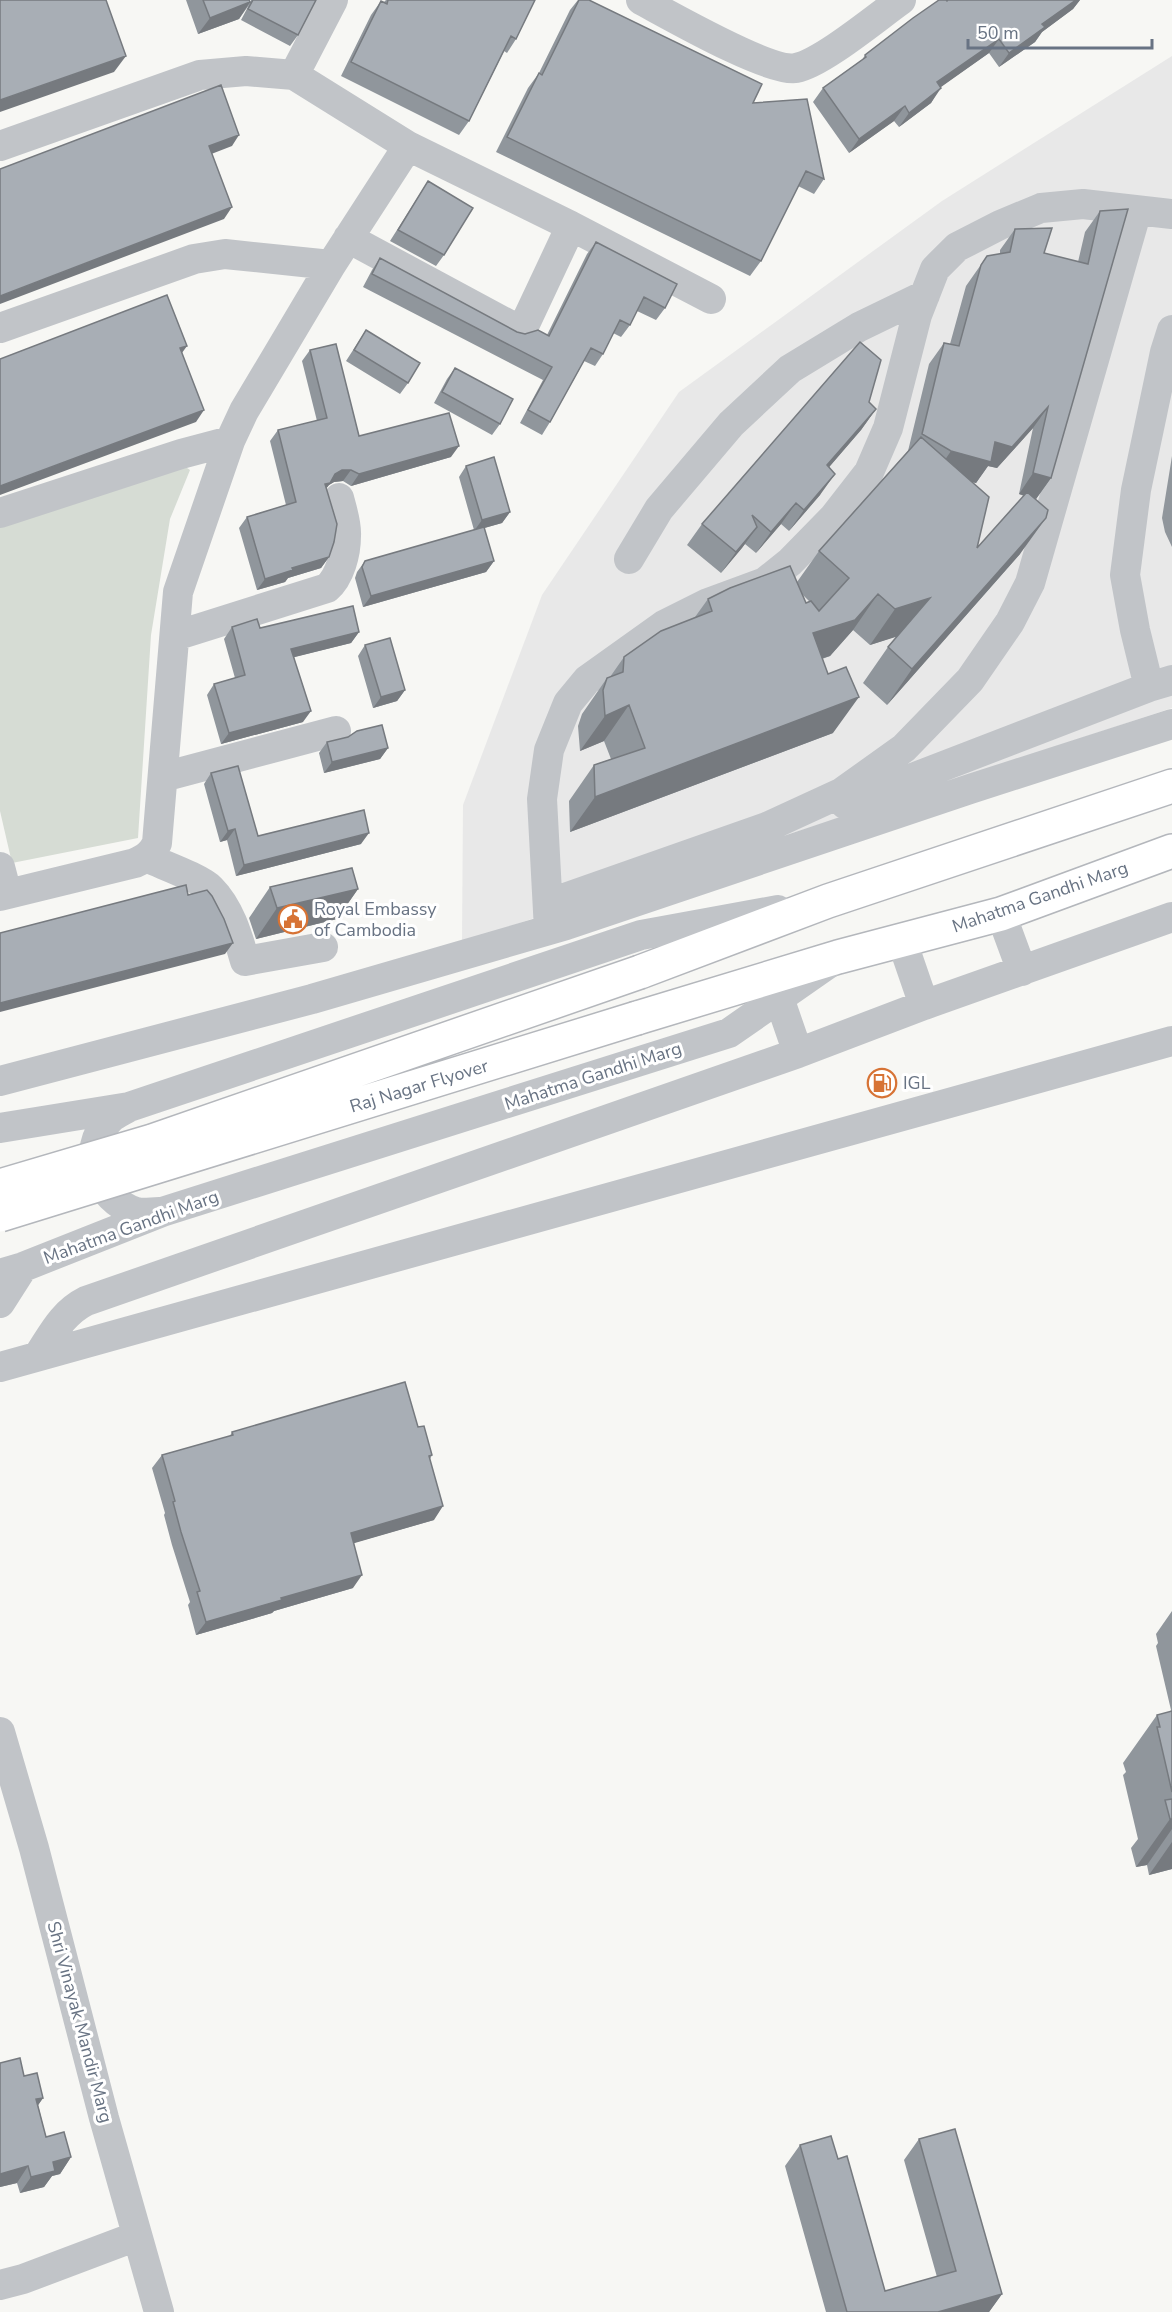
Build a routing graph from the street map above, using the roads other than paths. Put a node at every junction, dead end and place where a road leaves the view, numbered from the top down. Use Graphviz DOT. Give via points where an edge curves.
graph roads {
  1 [pos="333,0"];
  2 [pos="641,0"];
  3 [pos="901,0"];
  4 [pos="294,75"];
  5 [pos="0,146"];
  6 [pos="408,146"];
  7 [pos="1137,210"];
  8 [pos="1172,214"];
  9 [pos="571,226"];
  10 [pos="348,237"];
  11 [pos="331,265"];
  12 [pos="925,295"];
  13 [pos="711,299"];
  14 [pos="0,328"];
  15 [pos="1172,330"];
  16 [pos="230,441"];
  17 [pos="339,498"];
  18 [pos="0,513"];
  19 [pos="628,559"];
  20 [pos="175,636"];
  21 [pos="1161,683"];
  22 [pos="1172,724"];
  23 [pos="336,731"];
  24 [pos="163,777"];
  25 [pos="1172,786"];
  26 [pos="1172,851"];
  27 [pos="148,858"];
  28 [pos="2,886"];
  29 [pos="828,901"];
  30 [pos="1001,914"];
  31 [pos="548,917"];
  32 [pos="1172,917"];
  33 [pos="902,940"];
  34 [pos="323,947"];
  35 [pos="838,957"];
  36 [pos="1022,971"];
  37 [pos="779,998"];
  38 [pos="312,999"];
  39 [pos="924,1005"];
  40 [pos="1172,1041"];
  41 [pos="320,1042"];
  42 [pos="798,1053"];
  43 [pos="0,1081"];
  44 [pos="129,1107"];
  45 [pos="0,1128"];
  46 [pos="0,1186"];
  47 [pos="162,1212"];
  48 [pos="0,1215"];
  49 [pos="11,1271"];
  50 [pos="0,1303"];
  51 [pos="38,1356"];
  52 [pos="0,1367"];
  53 [pos="0,1732"];
  54 [pos="137,2236"];
  55 [pos="0,2285"];
  56 [pos="159,2312"];
  1 -- 4 [label="street"];
  2 -- 3 [label="street" via="755,59 795,69 831,50"];
  4 -- 5 [label="street" via="246,71 200,75"];
  4 -- 6 [label="street"];
  6 -- 9 [label="street"];
  6 -- 10 [label="street"];
  7 -- 8 [label="street"];
  7 -- 12 [label="street" via="1083,204 1041,208 957,248 934,269"];
  7 -- 31 [label="street" via="1030,583 1010,622 970,680 904,748 841,793"];
  9 -- 10 [label="street" via="524,326 517,329"];
  9 -- 13 [label="street"];
  10 -- 11 [label="street"];
  11 -- 14 [label="street" via="209,255"];
  11 -- 16 [label="street"];
  12 -- 19 [label="street" via="859,327 790,369 730,424 659,509"];
  12 -- 31 [label="street" via="888,428 869,472 834,517 765,582 708,603 664,625 587,680 568,703 549,750 542,799"];
  15 -- 21 [label="street" via="1136,490 1125,575 1135,630"];
  16 -- 18 [label="street"];
  16 -- 20 [label="street" via="178,592"];
  17 -- 20 [label="street" via="346,535 340,570 327,588"];
  20 -- 24 [label="street"];
  21 -- 31 [label="street"];
  22 -- 31 [label="street"];
  23 -- 24 [label="street"];
  24 -- 27 [label="street" via="157,843"];
  25 -- 29 [label="main road"];
  26 -- 30 [label="main road, Mahatma Gandhi Marg"];
  27 -- 28 [label="street"];
  27 -- 34 [label="street" via="210,887 223,904 245,962"];
  29 -- 41 [label="street" via="640,935"];
  29 -- 46 [label="main road, Raj Nagar Flyover, bridge" via="640,972 152,1141"];
  30 -- 33 [label="main road, Mahatma Gandhi Marg"];
  30 -- 36 [label="street"];
  31 -- 38 [label="street"];
  32 -- 36 [label="street"];
  33 -- 35 [label="main road, Mahatma Gandhi Marg"];
  33 -- 39 [label="street"];
  35 -- 37 [label="street, Mahatma Gandhi Marg"];
  35 -- 48 [label="main road, Raj Nagar Flyover, bridge"];
  36 -- 39 [label="street"];
  37 -- 42 [label="street"];
  37 -- 47 [label="street, Mahatma Gandhi Marg" via="729,1033"];
  38 -- 41 [label="street"];
  38 -- 43 [label="street"];
  39 -- 42 [label="street"];
  40 -- 51 [label="street"];
  41 -- 44 [label="street"];
  42 -- 51 [label="street" via="86,1301 64,1316"];
  44 -- 45 [label="street"];
  44 -- 47 [label="street" via="109,1120 97,1140 93,1163 101,1186 117,1203 138,1213"];
  47 -- 49 [label="street, Mahatma Gandhi Marg"];
  49 -- 50 [label="street"];
  51 -- 52 [label="street"];
  53 -- 54 [label="street, Shri Vinayak Mandir Marg"];
  54 -- 55 [label="street"];
  54 -- 56 [label="street, Shri Vinayak Mandir Marg"];
}
